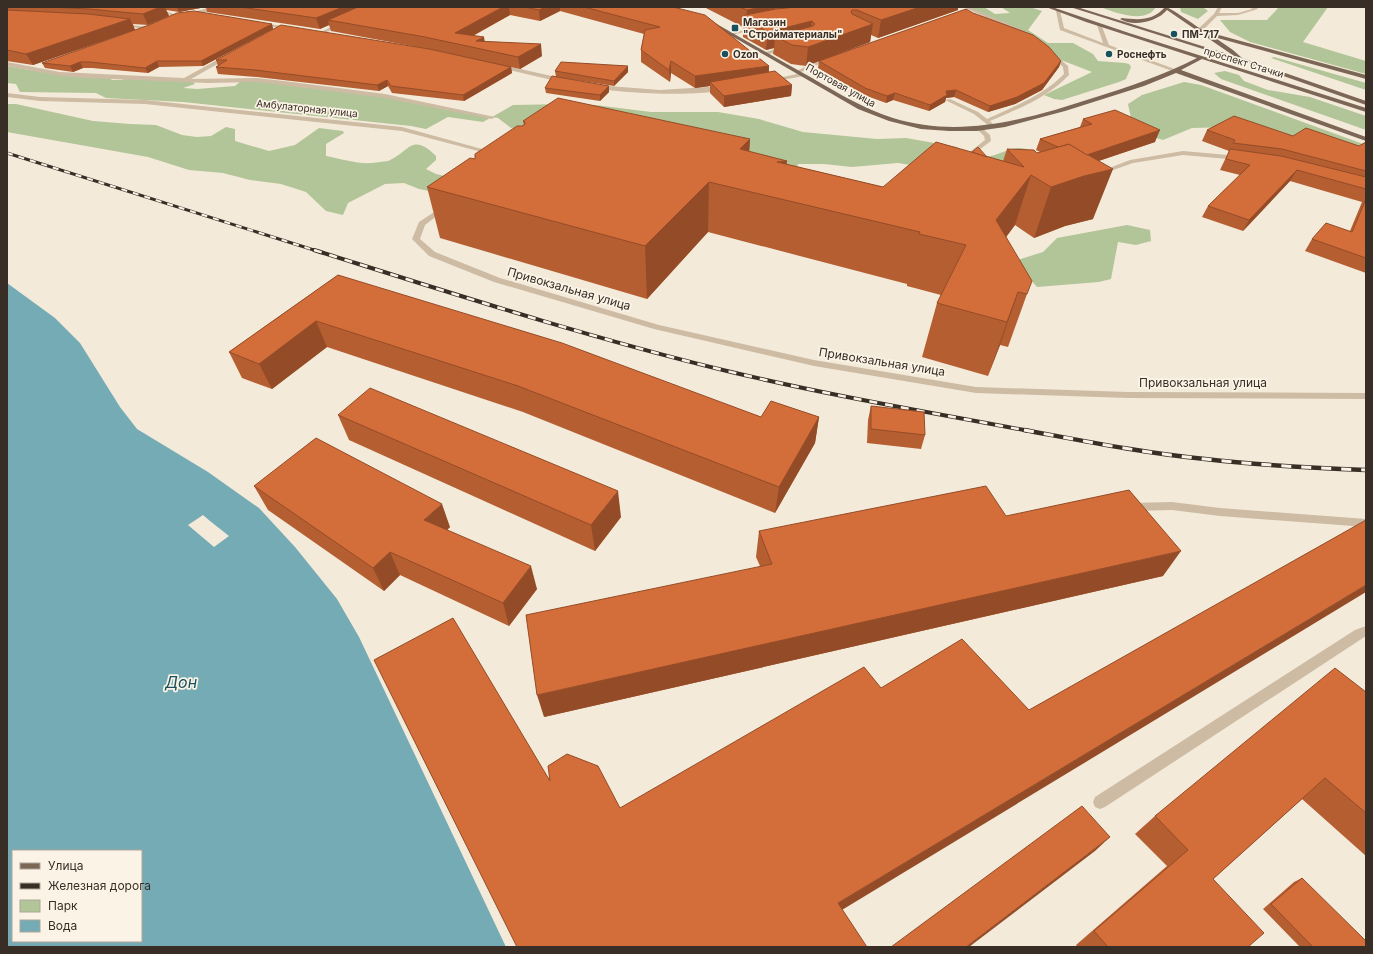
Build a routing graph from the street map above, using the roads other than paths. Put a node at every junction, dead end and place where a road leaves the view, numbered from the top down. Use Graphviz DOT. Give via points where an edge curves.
graph roads {
  1 [pos="147,7"];
  2 [pos="214,7"];
  3 [pos="1048,7"];
  4 [pos="1072,7"];
  5 [pos="1167,7"];
  6 [pos="1220,7"];
  7 [pos="1252,7"];
  8 [pos="964,9"];
  9 [pos="1058,11"];
  10 [pos="196,14"];
  11 [pos="1216,15"];
  12 [pos="178,16"];
  13 [pos="210,16"];
  14 [pos="1104,18"];
  15 [pos="171,19"];
  16 [pos="347,21"];
  17 [pos="707,21"];
  18 [pos="254,23"];
  19 [pos="114,24"];
  20 [pos="157,25"];
  21 [pos="1099,25"];
  22 [pos="283,27"];
  23 [pos="760,27"];
  24 [pos="150,28"];
  25 [pos="298,30"];
  26 [pos="276,31"];
  27 [pos="1199,31"];
  28 [pos="313,32"];
  29 [pos="135,33"];
  30 [pos="321,33"];
  31 [pos="329,34"];
  32 [pos="731,34"];
  33 [pos="1040,44"];
  34 [pos="794,46"];
  35 [pos="1107,46"];
  36 [pos="1045,48"];
  37 [pos="1277,52"];
  38 [pos="234,53"];
  39 [pos="765,53"];
  40 [pos="836,56"];
  41 [pos="1201,58"];
  42 [pos="1242,60"];
  43 [pos="7,64"];
  44 [pos="47,64"];
  45 [pos="492,65"];
  46 [pos="32,69"];
  47 [pos="1177,71"];
  48 [pos="797,72"];
  49 [pos="802,75"];
  50 [pos="1366,77"];
  51 [pos="186,79"];
  52 [pos="764,81"];
  53 [pos="570,82"];
  54 [pos="591,86"];
  55 [pos="727,87"];
  56 [pos="7,94"];
  57 [pos="948,100"];
  58 [pos="1366,103"];
  59 [pos="1366,110"];
  60 [pos="492,117"];
  61 [pos="986,121"];
  62 [pos="994,127"];
  63 [pos="980,129"];
  64 [pos="1366,139"];
  65 [pos="487,147"];
  66 [pos="480,150"];
  67 [pos="966,158"];
  68 [pos="1244,159"];
  69 [pos="488,163"];
  70 [pos="1091,176"];
  71 [pos="451,203"];
  72 [pos="1366,396"];
  73 [pos="1120,507"];
  74 [pos="1366,523"];
  75 [pos="1366,631"];
  76 [pos="1100,802"];
  1 -- 12 [label="street"];
  2 -- 10 [label="street"];
  3 -- 9 [label="main road, проспект Стачки"];
  4 -- 14 [label="main road, проспект Стачки"];
  5 -- 14 [label="main road" via="1161,16 1148,20"];
  5 -- 27 [label="main road"];
  6 -- 11 [label="street"];
  7 -- 11 [label="street" via="1256,9 1238,14"];
  8 -- 33 [label="street" via="971,9 1023,32"];
  9 -- 21 [label="main road, проспект Стачки"];
  9 -- 35 [label="street" via="1062,29"];
  10 -- 12 [label="street"];
  10 -- 13 [label="street"];
  11 -- 27 [label="street"];
  12 -- 15 [label="street"];
  14 -- 42 [label="main road, проспект Стачки"];
  16 -- 30 [label="street"];
  17 -- 32 [label="main road, Портовая улица"];
  18 -- 22 [label="street"];
  19 -- 24 [label="street"];
  20 -- 24 [label="street"];
  21 -- 35 [label="street"];
  21 -- 41 [label="main road, проспект Стачки"];
  22 -- 25 [label="street"];
  22 -- 26 [label="street"];
  23 -- 32 [label="street"];
  24 -- 29 [label="street"];
  27 -- 37 [label="main road"];
  27 -- 42 [label="main road" via="1228,48"];
  28 -- 30 [label="street"];
  30 -- 31 [label="street"];
  32 -- 39 [label="main road, Портовая улица"];
  34 -- 39 [label="street"];
  35 -- 47 [label="street"];
  36 -- 61 [label="street" via="1066,67 1067,74 1061,82 1024,105"];
  37 -- 42 [label="main road" via="1247,53"];
  37 -- 50 [label="main road"];
  38 -- 51 [label="street"];
  39 -- 48 [label="main road, Портовая улица"];
  40 -- 48 [label="street"];
  41 -- 47 [label="main road, Портовая улица"];
  41 -- 59 [label="main road, проспект Стачки"];
  42 -- 58 [label="main road, проспект Стачки"];
  43 -- 46 [label="street, Амбулаторная улица"];
  44 -- 46 [label="street"];
  45 -- 53 [label="street"];
  46 -- 51 [label="street, Амбулаторная улица" via="73,75"];
  47 -- 62 [label="main road, Портовая улица" via="1054,114"];
  47 -- 64 [label="main road"];
  48 -- 49 [label="main road, Портовая улица"];
  49 -- 52 [label="street"];
  49 -- 63 [label="main road, Портовая улица" via="860,108 888,120 919,128"];
  51 -- 60 [label="street, Амбулаторная улица" via="257,80 292,84 385,96"];
  54 -- 55 [label="street" via="656,93 692,93"];
  56 -- 66 [label="street, Амбулаторная улица" via="40,99 144,102 402,129"];
  57 -- 61 [label="street" via="976,113"];
  61 -- 62 [label="street"];
  62 -- 63 [label="main road, Портовая улица"];
  63 -- 67 [label="street" via="987,135 988,141"];
  65 -- 66 [label="street"];
  66 -- 69 [label="street" via="488,157"];
  68 -- 70 [label="street" via="1183,153 1132,160"];
  71 -- 72 [label="street, Привокзальная улица" via="422,224 416,239 432,254 497,280 657,327 829,366 976,390 1128,395"];
  73 -- 74 [label="street" via="1172,506"];
  75 -- 76 [label="street"];
}
